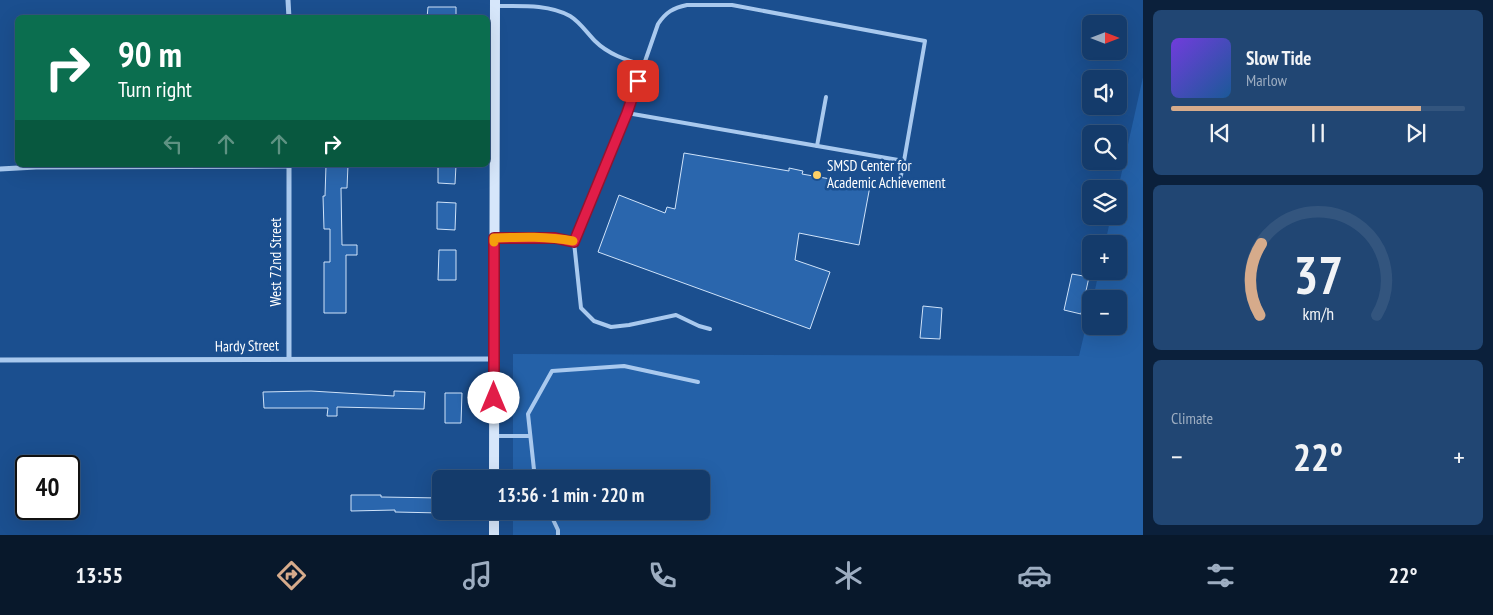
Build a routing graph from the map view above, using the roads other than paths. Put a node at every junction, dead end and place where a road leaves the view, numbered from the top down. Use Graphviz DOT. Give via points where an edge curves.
graph roads {
  1 [pos="288,0"];
  2 [pos="495,3"];
  3 [pos="289,15"];
  4 [pos="643,65"];
  5 [pos="826,97"];
  6 [pos="627,113"];
  7 [pos="817,146"];
  8 [pos="904,161"];
  9 [pos="36,167"];
  10 [pos="289,167"];
  11 [pos="0,169"];
  12 [pos="900,180"];
  13 [pos="494,238"];
  14 [pos="574,242"];
  15 [pos="710,329"];
  16 [pos="289,359"];
  17 [pos="494,359"];
  18 [pos="0,360"];
  19 [pos="698,382"];
  20 [pos="494,436"];
  21 [pos="530,436"];
  22 [pos="494,470"];
  23 [pos="534,470"];
  24 [pos="494,520"];
  25 [pos="553,520"];
  26 [pos="494,535"];
  27 [pos="558,535"];
  1 -- 3 [label="street"];
  2 -- 4 [label="lane" via="557,10 571,16 609,52"];
  2 -- 13 [label="street"];
  4 -- 6 [label="lane"];
  4 -- 8 [label="lane" via="665,14 675,7 687,5 732,6 925,41"];
  5 -- 7 [label="lane"];
  6 -- 7 [label="lane"];
  6 -- 14 [label="lane"];
  7 -- 8 [label="lane"];
  8 -- 12 [label="lane"];
  9 -- 11 [label="street"];
  10 -- 16 [label="street, West 72nd Street"];
  13 -- 14 [label="lane" via="555,238"];
  13 -- 17 [label="street"];
  14 -- 15 [label="lane" via="581,308 594,321 611,327 676,315"];
  16 -- 17 [label="street, Hardy Street"];
  16 -- 18 [label="street, Hardy Street"];
  17 -- 20 [label="street"];
  19 -- 21 [label="lane" via="624,366 552,371 528,414"];
  20 -- 21 [label="lane"];
  20 -- 22 [label="street"];
  21 -- 23 [label="lane"];
  24 -- 26 [label="street"];
  25 -- 27 [label="lane"];
}
